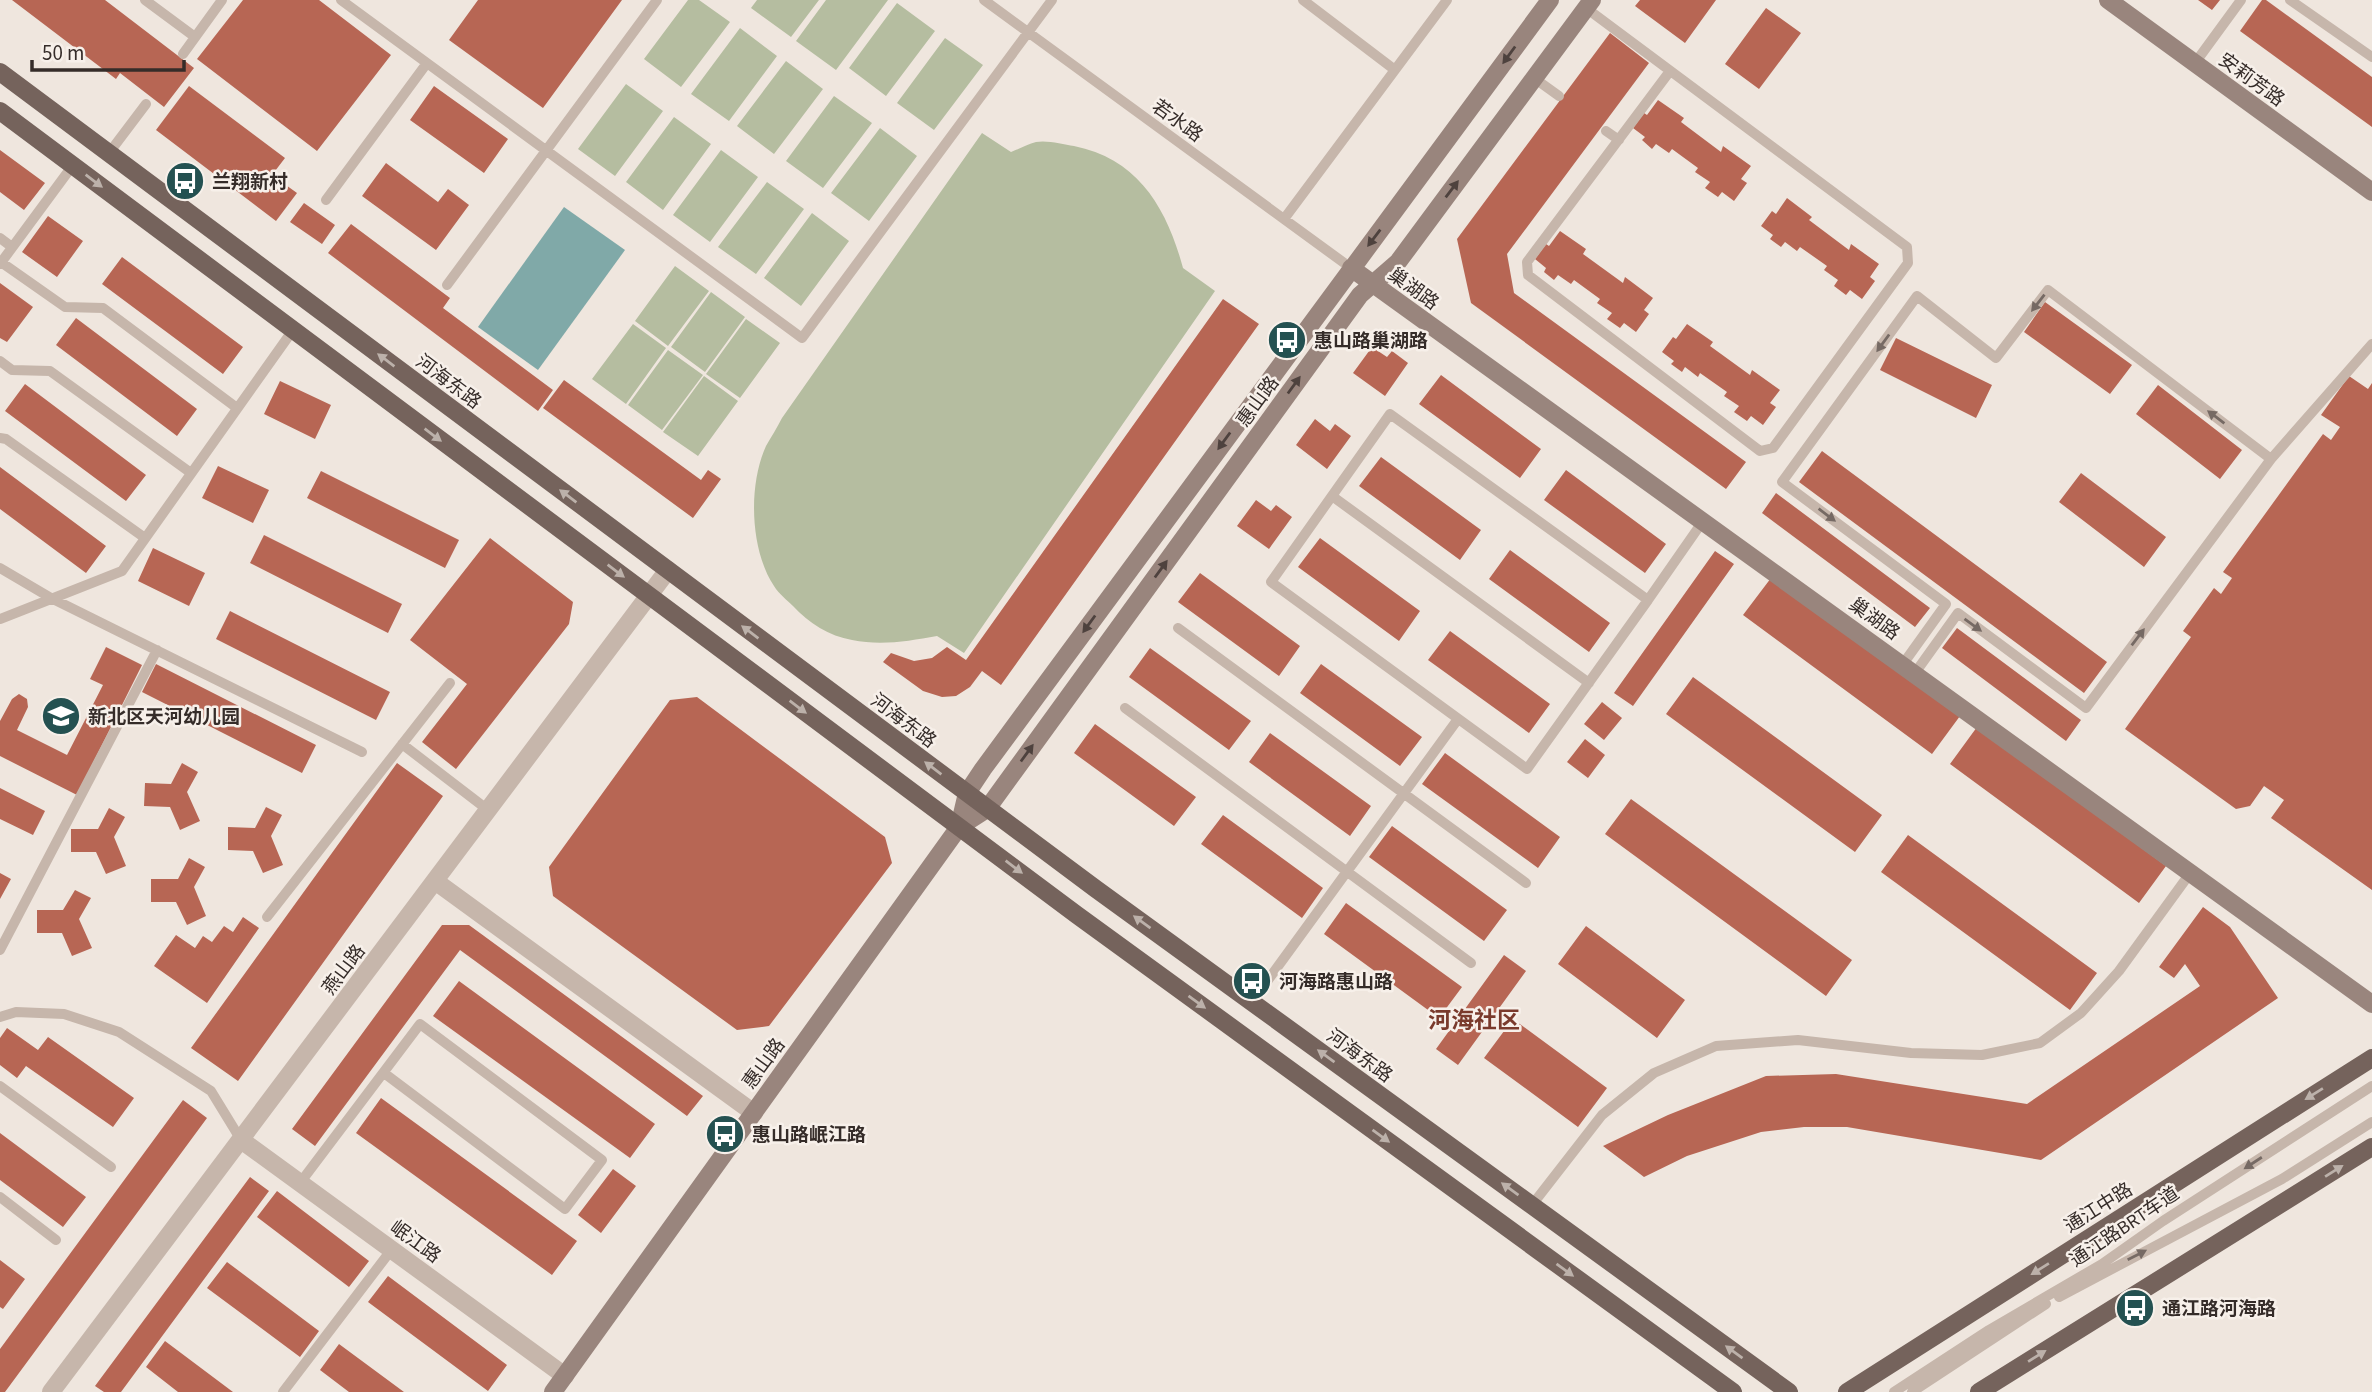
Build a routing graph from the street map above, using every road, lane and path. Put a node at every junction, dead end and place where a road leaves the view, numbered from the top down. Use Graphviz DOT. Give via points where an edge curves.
graph roads {
  1 [pos="145,0"];
  2 [pos="222,0"];
  3 [pos="341,0"];
  4 [pos="657,0"];
  5 [pos="984,0"];
  6 [pos="1052,0"];
  7 [pos="1303,0"];
  8 [pos="1447,0"];
  9 [pos="1550,0"];
  10 [pos="2108,0"];
  11 [pos="2241,0"];
  12 [pos="2290,0"];
  13 [pos="1589,4"];
  14 [pos="1028,32"];
  15 [pos="195,37"];
  16 [pos="183,54"];
  17 [pos="2372,57"];
  18 [pos="427,63"];
  19 [pos="2195,63"];
  20 [pos="1395,70"];
  21 [pos="1670,71"];
  22 [pos="0,72"];
  23 [pos="1534,78"];
  24 [pos="1559,96"];
  25 [pos="146,104"];
  26 [pos="0,111"];
  27 [pos="1606,131"];
  28 [pos="1619,140"];
  29 [pos="546,150"];
  30 [pos="109,153"];
  31 [pos="72,165"];
  32 [pos="2372,192"];
  33 [pos="327,200"];
  34 [pos="1284,219"];
  35 [pos="0,238"];
  36 [pos="12,247"];
  37 [pos="1,263"];
  38 [pos="1351,268"];
  39 [pos="1372,284"];
  40 [pos="447,285"];
  41 [pos="293,330"];
  42 [pos="2372,344"];
  43 [pos="0,361"];
  44 [pos="237,408"];
  45 [pos="0,439"];
  46 [pos="2271,459"];
  47 [pos="191,473"];
  48 [pos="1332,496"];
  49 [pos="1703,521"];
  50 [pos="145,538"];
  51 [pos="0,568"];
  52 [pos="668,570"];
  53 [pos="648,595"];
  54 [pos="51,598"];
  55 [pos="1648,600"];
  56 [pos="0,619"];
  57 [pos="1178,628"];
  58 [pos="157,650"];
  59 [pos="1909,669"];
  60 [pos="450,683"];
  61 [pos="1589,683"];
  62 [pos="1125,708"];
  63 [pos="1458,719"];
  64 [pos="402,744"];
  65 [pos="362,752"];
  66 [pos="967,793"];
  67 [pos="1404,794"];
  68 [pos="988,809"];
  69 [pos="488,810"];
  70 [pos="959,827"];
  71 [pos="1347,871"];
  72 [pos="2191,872"];
  73 [pos="435,881"];
  74 [pos="1526,883"];
  75 [pos="267,917"];
  76 [pos="0,950"];
  77 [pos="1471,962"];
  78 [pos="1251,1002"];
  79 [pos="2372,1004"];
  80 [pos="0,1017"];
  81 [pos="2372,1058"];
  82 [pos="383,1073"];
  83 [pos="0,1086"];
  84 [pos="2372,1086"];
  85 [pos="754,1113"];
  86 [pos="2372,1122"];
  87 [pos="241,1140"];
  88 [pos="2372,1147"];
  89 [pos="111,1167"];
  90 [pos="300,1183"];
  91 [pos="0,1197"];
  92 [pos="1532,1205"];
  93 [pos="56,1240"];
  94 [pos="392,1249"];
  95 [pos="565,1376"];
  96 [pos="51,1392"];
  97 [pos="283,1392"];
  98 [pos="553,1392"];
  99 [pos="1733,1392"];
  100 [pos="1789,1392"];
  101 [pos="1847,1392"];
  102 [pos="1894,1392"];
  103 [pos="1912,1392"];
  104 [pos="1979,1392"];
  1 -- 15 [label="lane"];
  2 -- 15 [label="lane"];
  3 -- 18 [label="lane"];
  4 -- 29 [label="lane"];
  5 -- 14 [label="lane, 若水路"];
  6 -- 14 [label="lane"];
  7 -- 20 [label="lane"];
  8 -- 20 [label="lane"];
  9 -- 38 [label="street, 惠山路, one-way"];
  10 -- 19 [label="street, 安莉芳路"];
  11 -- 19 [label="lane"];
  12 -- 17 [label="lane"];
  13 -- 21 [label="lane"];
  13 -- 23 [label="street, 惠山路"];
  14 -- 29 [label="lane" via="802,338"];
  14 -- 34 [label="lane, 若水路"];
  15 -- 16 [label="lane"];
  18 -- 29 [label="lane"];
  18 -- 33 [label="lane"];
  19 -- 32 [label="street, 安莉芳路"];
  20 -- 34 [label="lane"];
  21 -- 28 [label="lane"];
  21 -- 28 [label="lane" via="1908,247 1908,263 1773,448 1760,451 1528,275 1527,262"];
  22 -- 30 [label="main road, 河海东路"];
  23 -- 24 [label="lane"];
  39 -- 23 [label="street, 惠山路, one-way" via="1398,262"];
  25 -- 30 [label="lane"];
  26 -- 31 [label="main road"];
  27 -- 28 [label="lane"];
  29 -- 40 [label="lane"];
  52 -- 30 [label="main road, 河海东路, one-way"];
  31 -- 36 [label="lane"];
  31 -- 41 [label="main road, one-way"];
  34 -- 38 [label="lane, 若水路"];
  35 -- 36 [label="lane"];
  36 -- 37 [label="lane"];
  37 -- 44 [label="lane" via="65,307 103,308"];
  38 -- 39 [label="street, 巢湖路"];
  38 -- 66 [label="street, 惠山路, one-way"];
  39 -- 49 [label="street, 巢湖路"];
  68 -- 39 [label="street, 惠山路, one-way"];
  41 -- 44 [label="lane"];
  41 -- 53 [label="main road, one-way"];
  42 -- 46 [label="lane"];
  43 -- 47 [label="lane" via="12,370 50,371"];
  44 -- 47 [label="lane"];
  45 -- 50 [label="lane"];
  59 -- 46 [label="lane, one-way" via="1958,613 2086,708"];
  46 -- 59 [label="lane, one-way" via="2048,290 1996,358 1917,296 1782,482 1946,604"];
  47 -- 50 [label="lane"];
  48 -- 55 [label="lane" via="1390,414"];
  48 -- 61 [label="lane"];
  48 -- 63 [label="lane" via="1271,582"];
  49 -- 55 [label="lane"];
  49 -- 59 [label="street, 巢湖路"];
  50 -- 54 [label="lane" via="122,571"];
  51 -- 54 [label="lane"];
  52 -- 53 [label="street, 燕山路"];
  66 -- 52 [label="main road, 河海东路, one-way"];
  53 -- 69 [label="street, 燕山路"];
  53 -- 70 [label="main road, one-way"];
  54 -- 56 [label="lane"];
  54 -- 58 [label="lane"];
  55 -- 61 [label="lane"];
  57 -- 67 [label="lane"];
  58 -- 65 [label="lane"];
  58 -- 76 [label="lane"];
  59 -- 72 [label="street, 巢湖路"];
  60 -- 64 [label="lane"];
  61 -- 63 [label="lane" via="1527,769"];
  62 -- 71 [label="lane"];
  63 -- 67 [label="lane"];
  64 -- 69 [label="lane"];
  64 -- 75 [label="lane"];
  66 -- 68 [label="main road, 河海东路"];
  66 -- 70 [label="street, 惠山路"];
  67 -- 71 [label="lane"];
  67 -- 74 [label="lane"];
  68 -- 70 [label="street, 惠山路"];
  78 -- 68 [label="main road, 河海东路, one-way"];
  69 -- 73 [label="street, 燕山路"];
  70 -- 85 [label="street, 惠山路"];
  70 -- 99 [label="main road, one-way"];
  71 -- 77 [label="lane"];
  71 -- 78 [label="lane"];
  72 -- 79 [label="street, 巢湖路"];
  72 -- 92 [label="lane" via="2119,971 2081,1013 2040,1043 1982,1055 1912,1053 1798,1040 1716,1046 1654,1073 1602,1115"];
  73 -- 85 [label="street"];
  73 -- 87 [label="street, 燕山路"];
  92 -- 78 [label="main road, 河海东路, one-way"];
  80 -- 87 [label="lane" via="16,1012 64,1014 119,1032 211,1091"];
  81 -- 101 [label="main road, 通江中路, one-way"];
  82 -- 82 [label="lane" via="420,1024 602,1160 565,1209"];
  82 -- 90 [label="lane"];
  83 -- 89 [label="lane"];
  84 -- 102 [label="lane, 通江路BRT车道, one-way" via="2102,1264"];
  85 -- 95 [label="street, 惠山路"];
  103 -- 86 [label="lane, 通江路BRT车道, one-way" via="2050,1302 2282,1179"];
  87 -- 90 [label="street, 岷江路"];
  87 -- 96 [label="street, 燕山路"];
  104 -- 88 [label="main road, one-way"];
  90 -- 94 [label="street, 岷江路"];
  91 -- 93 [label="lane"];
  100 -- 92 [label="main road, 河海东路, one-way"];
  94 -- 95 [label="street, 岷江路"];
  94 -- 97 [label="lane"];
  95 -- 98 [label="street, 惠山路"];
}
